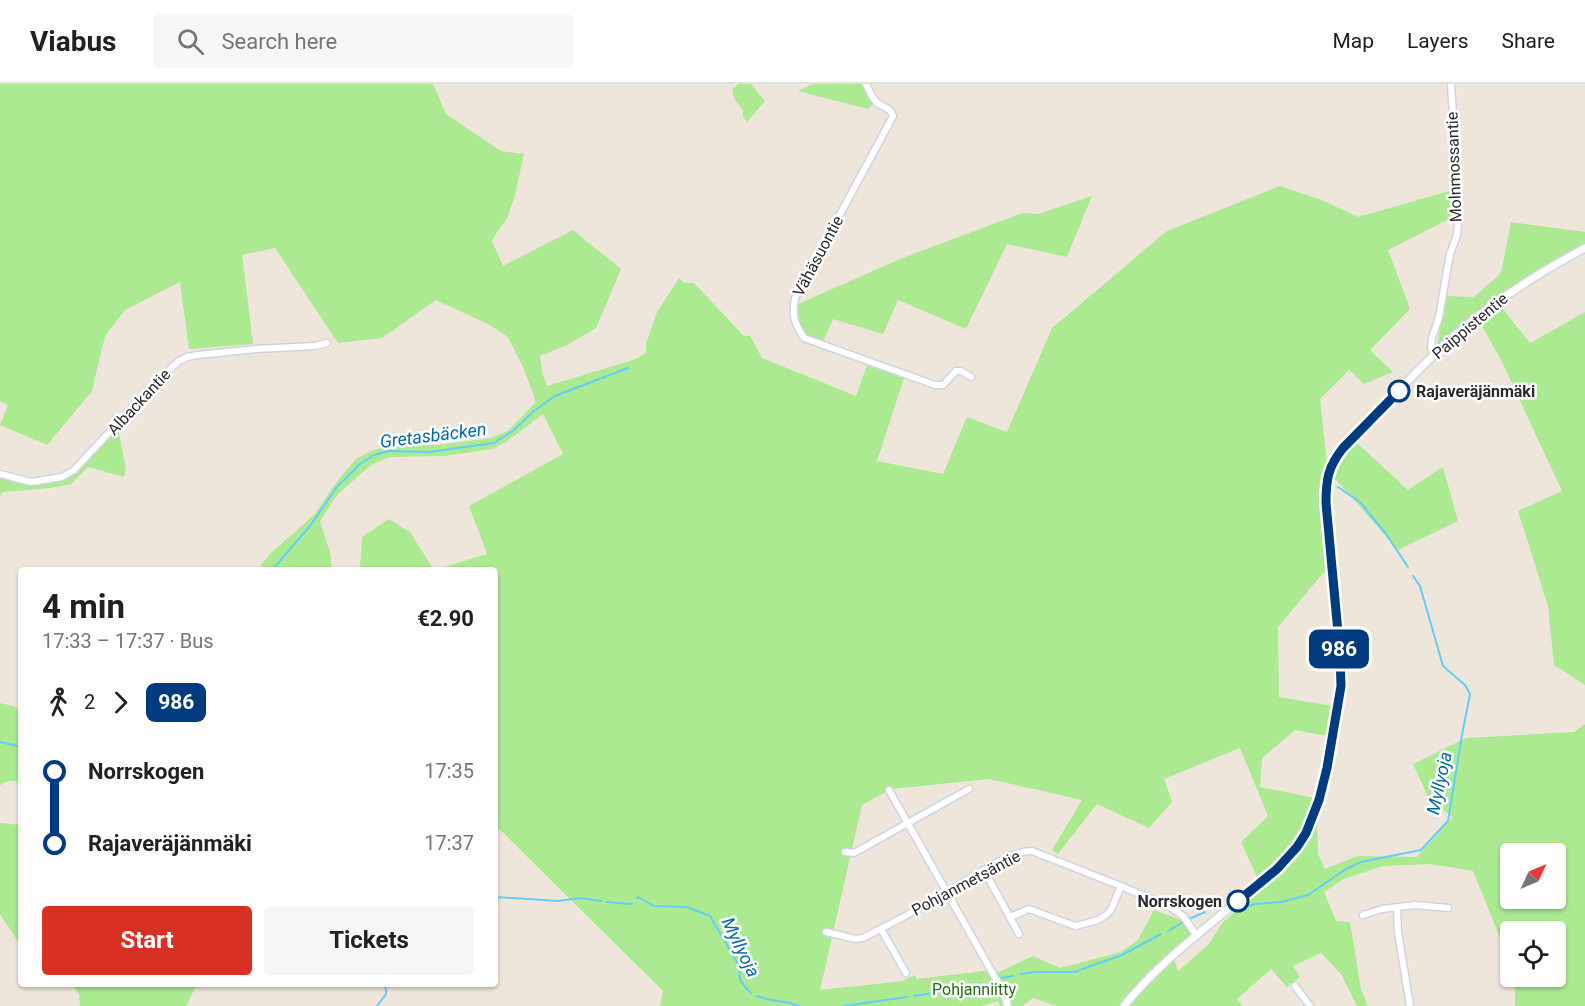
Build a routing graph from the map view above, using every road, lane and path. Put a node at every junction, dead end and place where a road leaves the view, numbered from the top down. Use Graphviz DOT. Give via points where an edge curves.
graph roads {
  1 [pos="866,84"];
  2 [pos="1450,84"];
  3 [pos="1585,248"];
  4 [pos="327,343"];
  5 [pos="1434,355"];
  6 [pos="971,377"];
  7 [pos="0,474"];
  8 [pos="969,789"];
  9 [pos="889,790"];
  10 [pos="908,824"];
  11 [pos="846,852"];
  12 [pos="984,870"];
  13 [pos="1121,886"];
  14 [pos="946,893"];
  15 [pos="1397,908"];
  16 [pos="1448,908"];
  17 [pos="1363,915"];
  18 [pos="1010,917"];
  19 [pos="881,929"];
  20 [pos="826,932"];
  21 [pos="1019,934"];
  22 [pos="1197,936"];
  23 [pos="906,973"];
  24 [pos="1295,986"];
  25 [pos="1008,1006"];
  26 [pos="1124,1006"];
  27 [pos="1310,1006"];
  28 [pos="1410,1006"];
  1 -- 6 [label="street, Vähäsuontie" via="893,116 795,298 795,325 804,338 935,385 944,385 956,371"];
  2 -- 5 [label="street, Molnmossantie" via="1459,210 1457,236 1432,339"];
  3 -- 5 [label="street, Paippistentie" via="1519,286"];
  4 -- 7 [label="street, Albackantie" via="187,357 157,381 74,470 62,477 31,482"];
  5 -- 22 [label="street, Paippistentie" via="1343,448 1328,472 1326,503 1341,686 1327,768 1306,833 1277,869"];
  8 -- 10 [label="street"];
  9 -- 10 [label="street"];
  10 -- 11 [label="street" via="854,853"];
  10 -- 14 [label="street"];
  12 -- 13 [label="street, Pohjanmetsäntie" via="1032,851"];
  12 -- 14 [label="street, Pohjanmetsäntie"];
  12 -- 18 [label="street"];
  13 -- 18 [label="street" via="1111,910 1098,920 1075,926 1029,909"];
  13 -- 22 [label="street, Pohjanmetsäntie" via="1183,916"];
  14 -- 19 [label="street, Pohjanmetsäntie"];
  14 -- 25 [label="street"];
  15 -- 16 [label="street"];
  15 -- 17 [label="street"];
  15 -- 28 [label="street"];
  18 -- 21 [label="street"];
  19 -- 20 [label="street, Pohjanmetsäntie" via="856,939"];
  19 -- 23 [label="street"];
  22 -- 26 [label="street, Paippistentie" via="1164,963"];
  24 -- 27 [label="street"];
}
